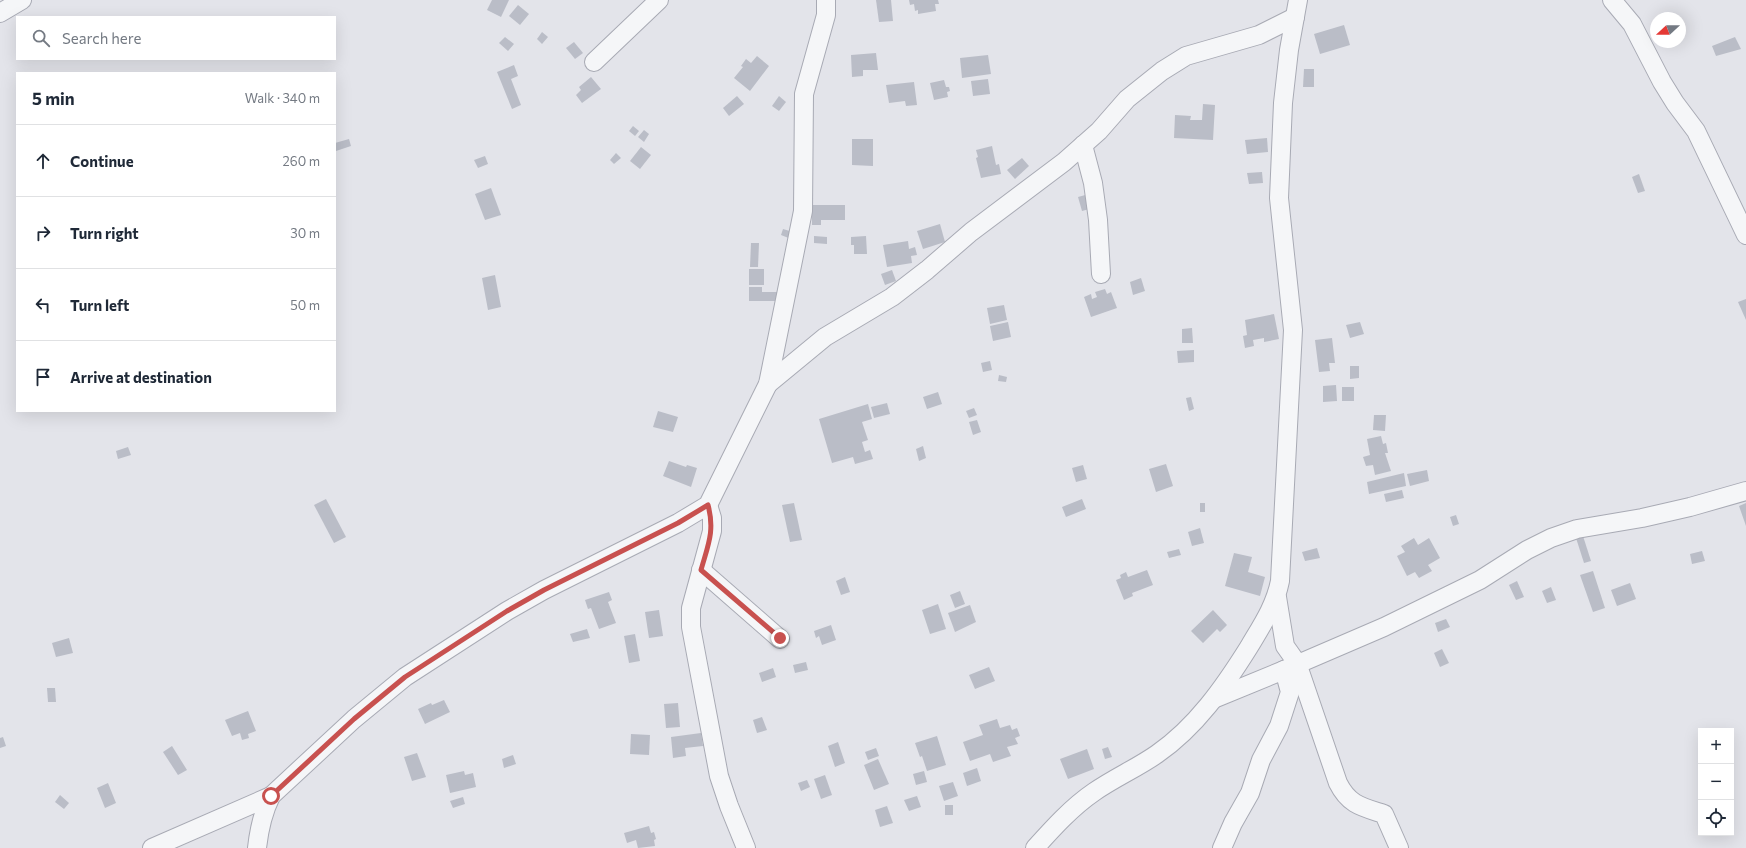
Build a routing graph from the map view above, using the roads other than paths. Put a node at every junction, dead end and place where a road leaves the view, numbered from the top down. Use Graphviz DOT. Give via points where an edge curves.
graph roads {
  1 [pos="22,0"];
  2 [pos="659,0"];
  3 [pos="826,0"];
  4 [pos="1612,0"];
  5 [pos="1297,8"];
  6 [pos="0,13"];
  7 [pos="594,62"];
  8 [pos="1083,145"];
  9 [pos="1746,235"];
  10 [pos="1101,274"];
  11 [pos="768,384"];
  12 [pos="1746,492"];
  13 [pos="708,505"];
  14 [pos="701,570"];
  15 [pos="1277,597"];
  16 [pos="780,638"];
  17 [pos="1291,667"];
  18 [pos="1216,698"];
  19 [pos="271,796"];
  20 [pos="152,848"];
  21 [pos="258,848"];
  22 [pos="746,848"];
  23 [pos="1035,848"];
  24 [pos="1222,848"];
  25 [pos="1398,848"];
  1 -- 6 [label="street"];
  2 -- 7 [label="street"];
  3 -- 11 [label="street" via="826,15 804,94 803,211"];
  4 -- 9 [label="street" via="1632,24 1662,82 1696,131"];
  5 -- 8 [label="street" via="1259,34 1186,56 1168,67 1128,99"];
  5 -- 15 [label="street" via="1288,50 1279,198 1293,330 1280,581"];
  8 -- 10 [label="street" via="1093,183"];
  8 -- 11 [label="street" via="892,297 825,337"];
  11 -- 13 [label="street"];
  12 -- 17 [label="street" via="1642,518 1577,529 1551,538 1460,590 1384,627"];
  13 -- 14 [label="street" via="712,531"];
  13 -- 19 [label="street" via="507,611 405,677 354,719"];
  14 -- 16 [label="street"];
  14 -- 22 [label="street" via="691,608 691,627 719,776"];
  15 -- 17 [label="street"];
  15 -- 18 [label="street" via="1256,636"];
  17 -- 18 [label="street"];
  17 -- 24 [label="street" via="1290,692 1279,726 1261,760 1250,793"];
  17 -- 25 [label="street" via="1345,796 1360,806 1384,814"];
  18 -- 23 [label="street" via="1195,722 1157,754 1094,792 1054,827"];
  19 -- 20 [label="street"];
  19 -- 21 [label="street" via="266,806"];
}
